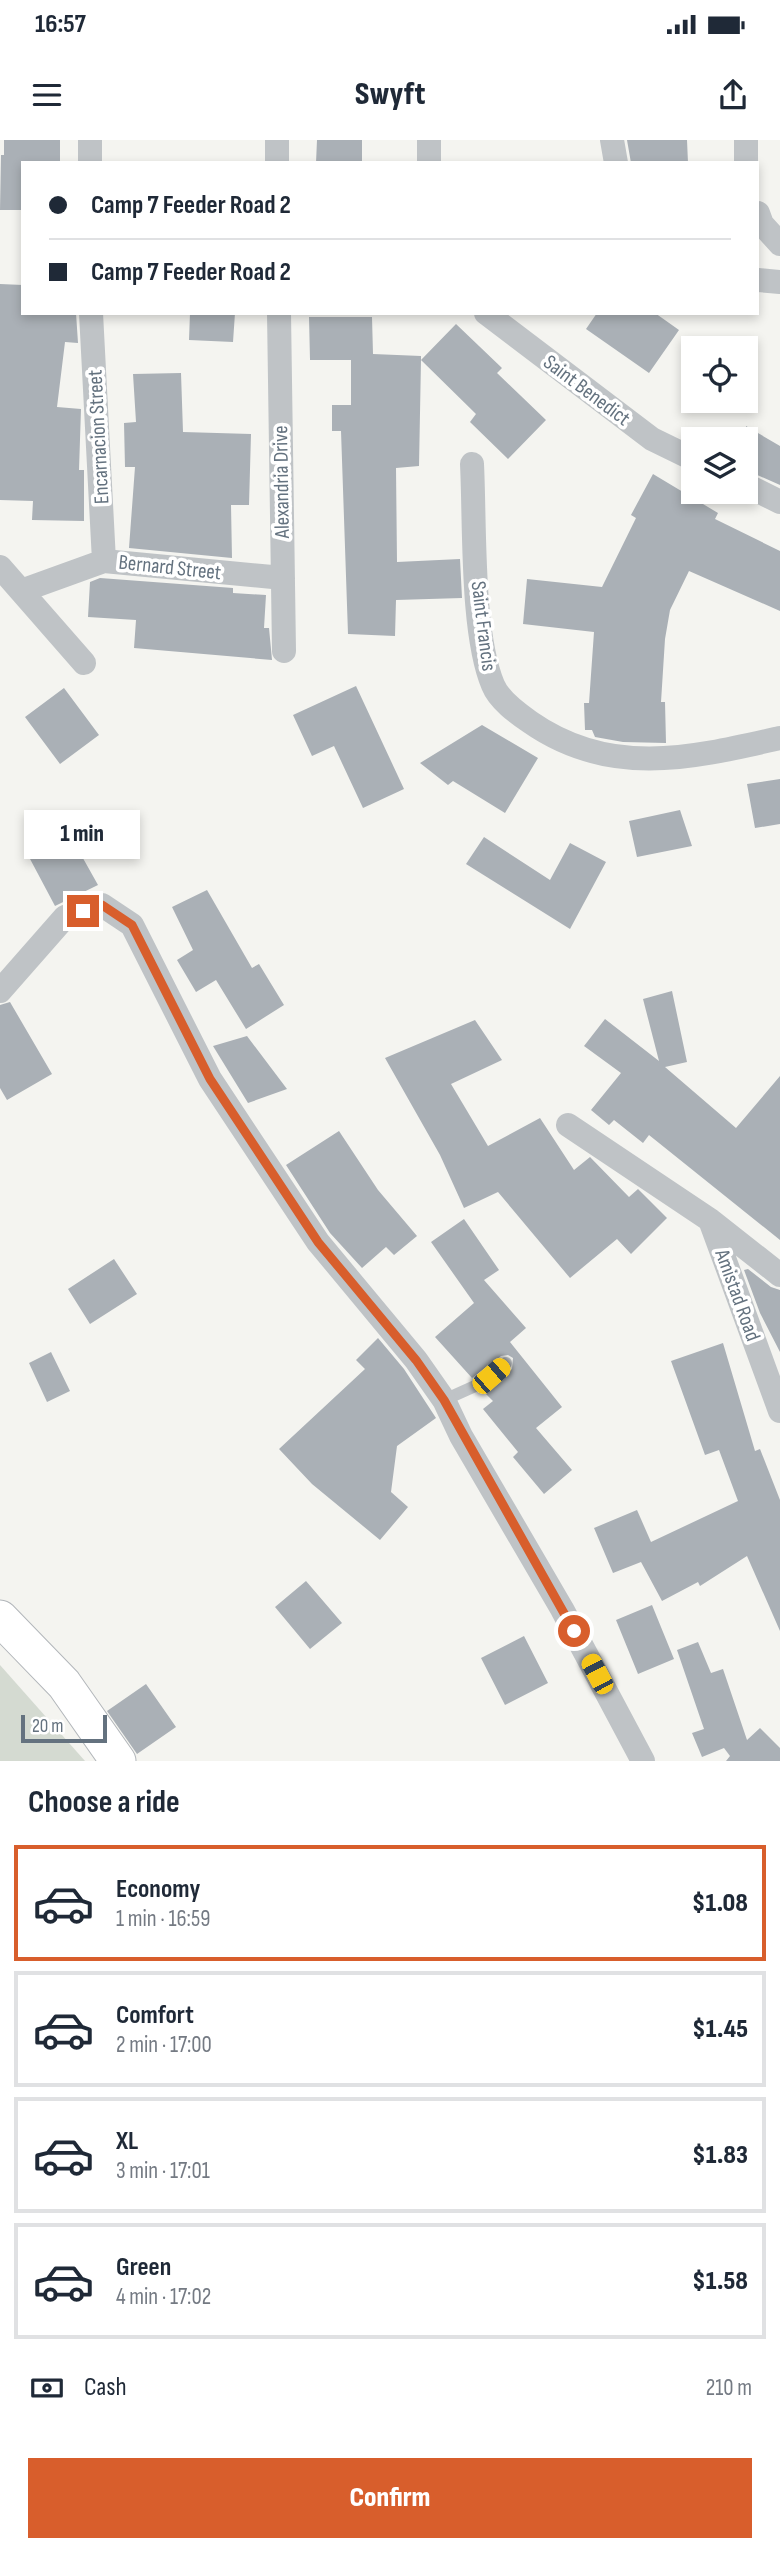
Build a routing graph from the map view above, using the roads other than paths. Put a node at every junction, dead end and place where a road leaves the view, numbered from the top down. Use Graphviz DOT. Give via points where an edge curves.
graph roads {
  1 [pos="90,140"];
  2 [pos="276,140"];
  3 [pos="429,140"];
  4 [pos="612,140"];
  5 [pos="746,140"];
  6 [pos="90,161"];
  7 [pos="277,161"];
  8 [pos="429,161"];
  9 [pos="616,161"];
  10 [pos="746,161"];
  11 [pos="759,216"];
  12 [pos="780,244"];
  13 [pos="759,280"];
  14 [pos="780,282"];
  15 [pos="92,315"];
  16 [pos="279,315"];
  17 [pos="488,315"];
  18 [pos="681,453"];
  19 [pos="472,464"];
  20 [pos="758,491"];
  21 [pos="780,502"];
  22 [pos="104,561"];
  23 [pos="0,567"];
  24 [pos="282,578"];
  25 [pos="21,591"];
  26 [pos="284,651"];
  27 [pos="84,663"];
  28 [pos="780,738"];
  29 [pos="0,991"];
  30 [pos="568,1125"];
  31 [pos="710,1220"];
  32 [pos="780,1275"];
  33 [pos="506,1363"];
  34 [pos="444,1400"];
  35 [pos="780,1411"];
  36 [pos="0,1618"];
  37 [pos="118,1761"];
  38 [pos="643,1761"];
  1 -- 6 [label="street"];
  2 -- 7 [label="street"];
  3 -- 8 [label="street"];
  4 -- 9 [label="street"];
  5 -- 10 [label="street"];
  11 -- 12 [label="street"];
  13 -- 14 [label="street"];
  15 -- 22 [label="street, Encarnacion Street"];
  16 -- 24 [label="street, Alexandria Drive"];
  17 -- 18 [label="street, Saint Benedict" via="652,439"];
  19 -- 28 [label="street, Saint Francis" via="481,636 494,688 505,702 574,747 609,757 699,757"];
  20 -- 21 [label="street"];
  22 -- 24 [label="street, Bernard Street"];
  22 -- 25 [label="street, Bernard Street"];
  23 -- 25 [label="street"];
  24 -- 26 [label="street, Alexandria Drive"];
  25 -- 27 [label="street"];
  29 -- 34 [label="street" via="65,918 102,905 132,925 210,1079 318,1242"];
  30 -- 31 [label="street, Amistad Road"];
  31 -- 32 [label="street, Amistad Road"];
  31 -- 35 [label="street, Amistad Road"];
  33 -- 34 [label="lane" via="484,1382"];
  34 -- 38 [label="street"];
  36 -- 37 [label="main road" via="64,1684"];
}
